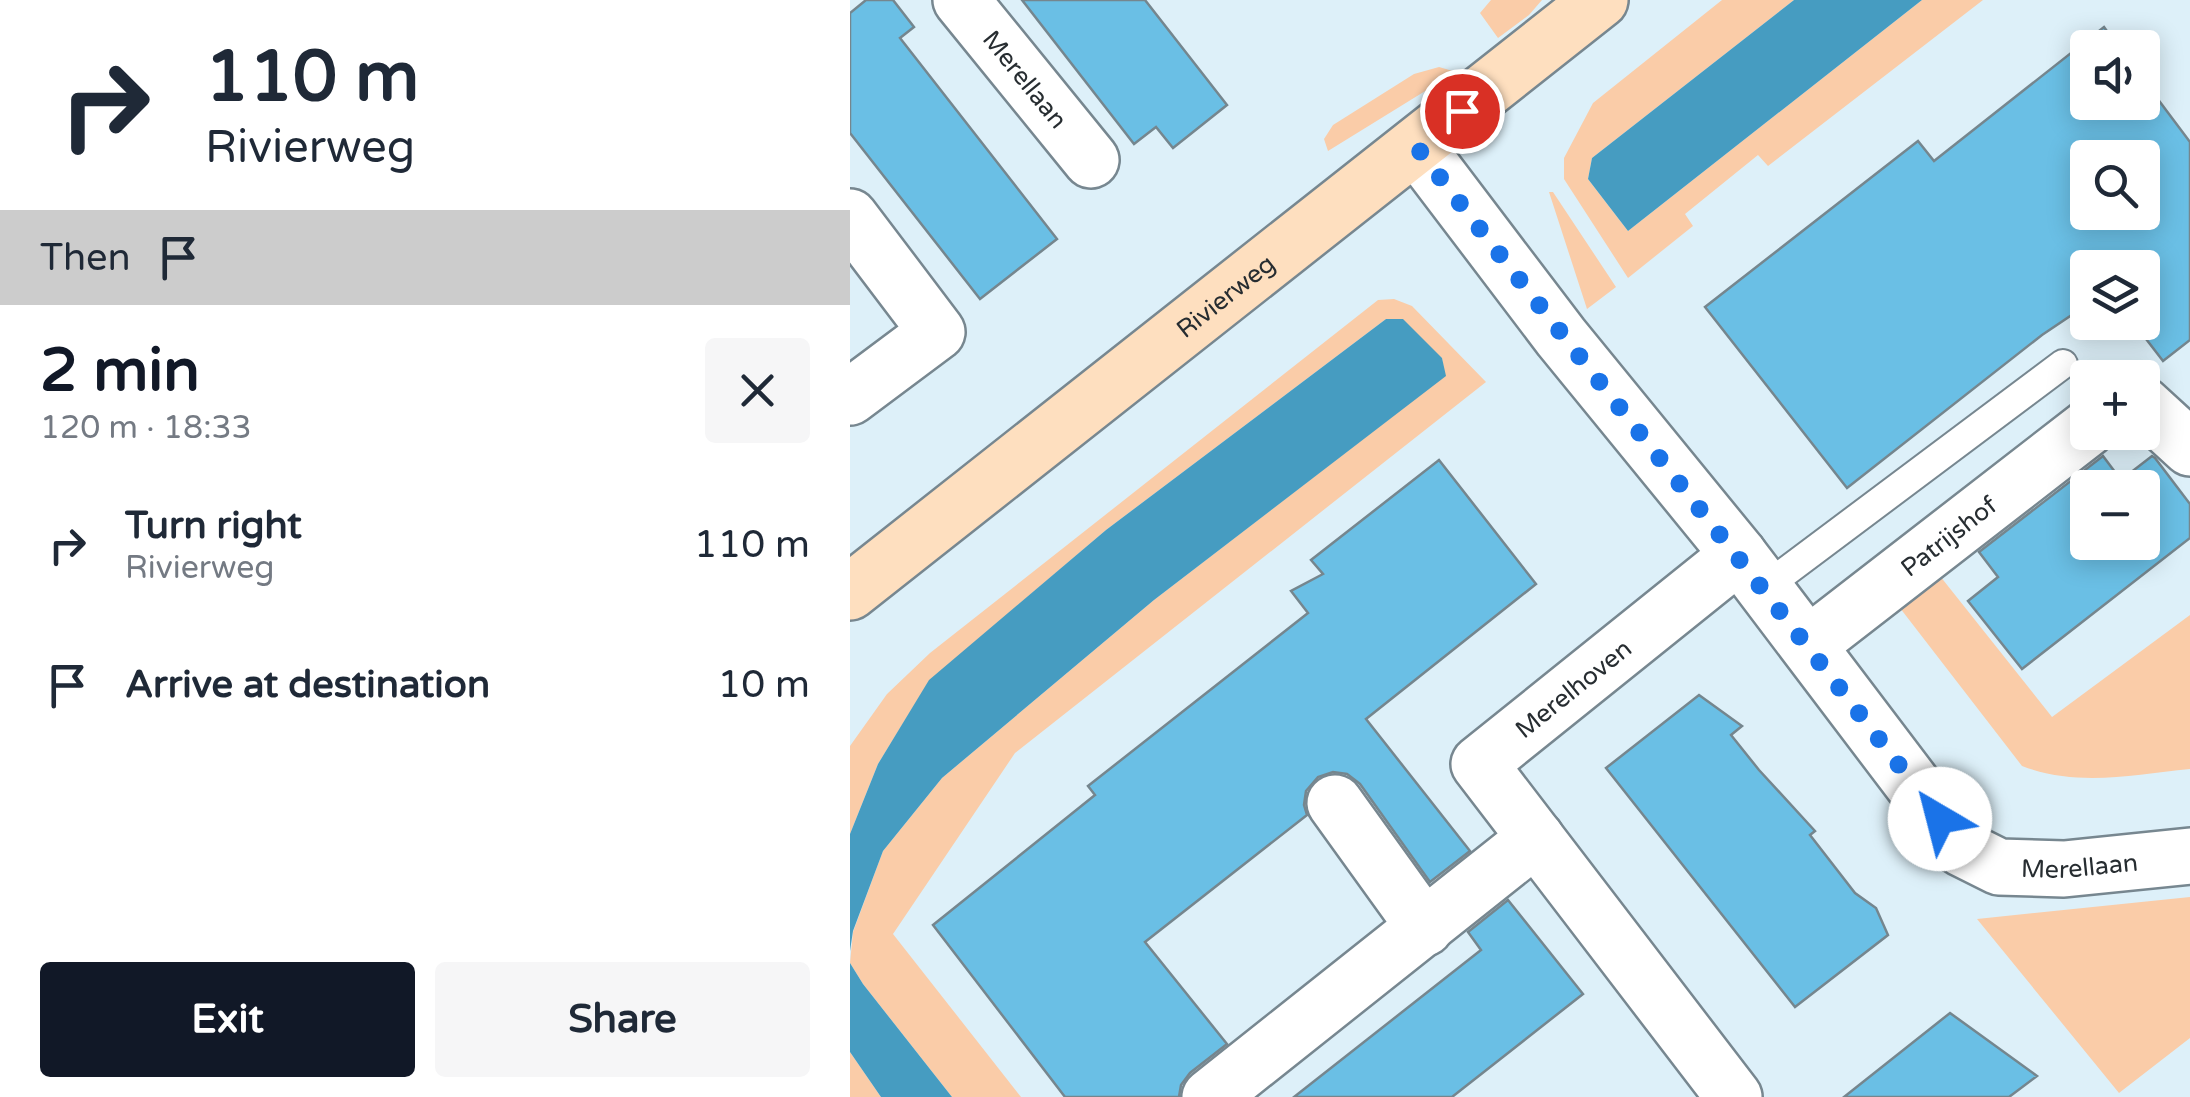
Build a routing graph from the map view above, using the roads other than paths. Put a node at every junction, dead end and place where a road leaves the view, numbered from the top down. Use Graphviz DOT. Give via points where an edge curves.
graph roads {
  1 [pos="960,0"];
  2 [pos="1600,0"];
  3 [pos="1416,146"];
  4 [pos="1091,160"];
  5 [pos="850,217"];
  6 [pos="2063,364"];
  7 [pos="850,397"];
  8 [pos="2160,420"];
  9 [pos="2070,442"];
  10 [pos="2190,448"];
  11 [pos="1751,571"];
  12 [pos="850,592"];
  13 [pos="1808,645"];
  14 [pos="1335,803"];
  15 [pos="1536,838"];
  16 [pos="2190,856"];
  17 [pos="1425,928"];
  18 [pos="1210,1097"];
  19 [pos="1734,1097"];
  1 -- 4 [label="street, Merellaan"];
  2 -- 3 [label="street, Rivierweg"];
  3 -- 11 [label="street, Merellaan"];
  3 -- 12 [label="street, Rivierweg"];
  5 -- 7 [label="street" via="937,332"];
  6 -- 11 [label="lane"];
  8 -- 10 [label="street"];
  9 -- 13 [label="street, Patrijshof"];
  11 -- 13 [label="street, Merellaan"];
  11 -- 15 [label="street, Merelhoven" via="1479,764"];
  13 -- 16 [label="street, Merellaan" via="1962,848 1999,867"];
  14 -- 17 [label="street"];
  15 -- 17 [label="street"];
  15 -- 19 [label="street, Merelhoven"];
  17 -- 18 [label="street"];
}
